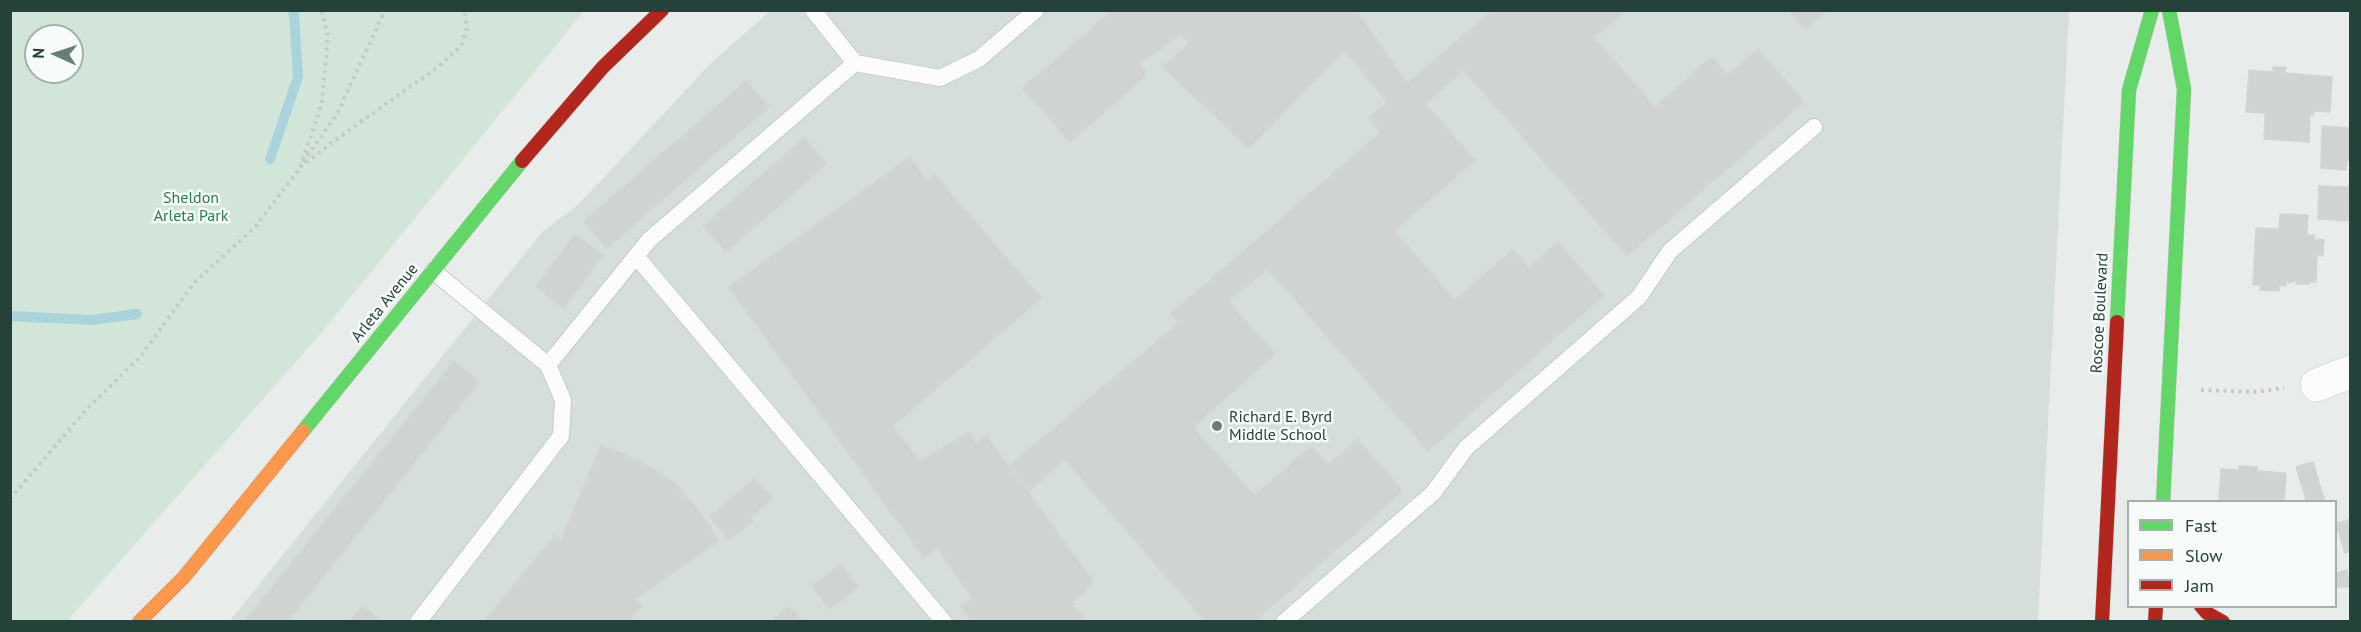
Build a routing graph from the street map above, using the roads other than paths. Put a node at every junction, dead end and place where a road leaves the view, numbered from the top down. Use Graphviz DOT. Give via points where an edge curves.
graph roads {
  1 [pos="662,10"];
  2 [pos="813,10"];
  3 [pos="1036,10"];
  4 [pos="2152,10"];
  5 [pos="2169,10"];
  6 [pos="855,63"];
  7 [pos="1814,127"];
  8 [pos="636,256"];
  9 [pos="433,271"];
  10 [pos="548,364"];
  11 [pos="2350,372"];
  12 [pos="2317,385"];
  13 [pos="2163,500"];
  14 [pos="2202,608"];
  15 [pos="145,619"];
  16 [pos="418,621"];
  17 [pos="944,621"];
  18 [pos="1284,621"];
  19 [pos="2102,621"];
  20 [pos="2223,621"];
  1 -- 9 [label="main road, Arleta Avenue" via="603,67"];
  2 -- 6 [label="lane"];
  3 -- 6 [label="lane" via="979,59 940,78"];
  4 -- 19 [label="main road, Roscoe Boulevard" via="2129,90"];
  5 -- 13 [label="main road" via="2184,89"];
  6 -- 8 [label="lane" via="649,240"];
  7 -- 18 [label="lane" via="1670,251 1639,297 1466,448 1433,493"];
  8 -- 10 [label="lane"];
  8 -- 17 [label="lane"];
  9 -- 10 [label="lane"];
  9 -- 15 [label="main road, Arleta Avenue" via="184,577"];
  10 -- 16 [label="lane" via="563,400 561,436"];
  11 -- 12 [label="street"];
  14 -- 20 [label="main road"];
}
